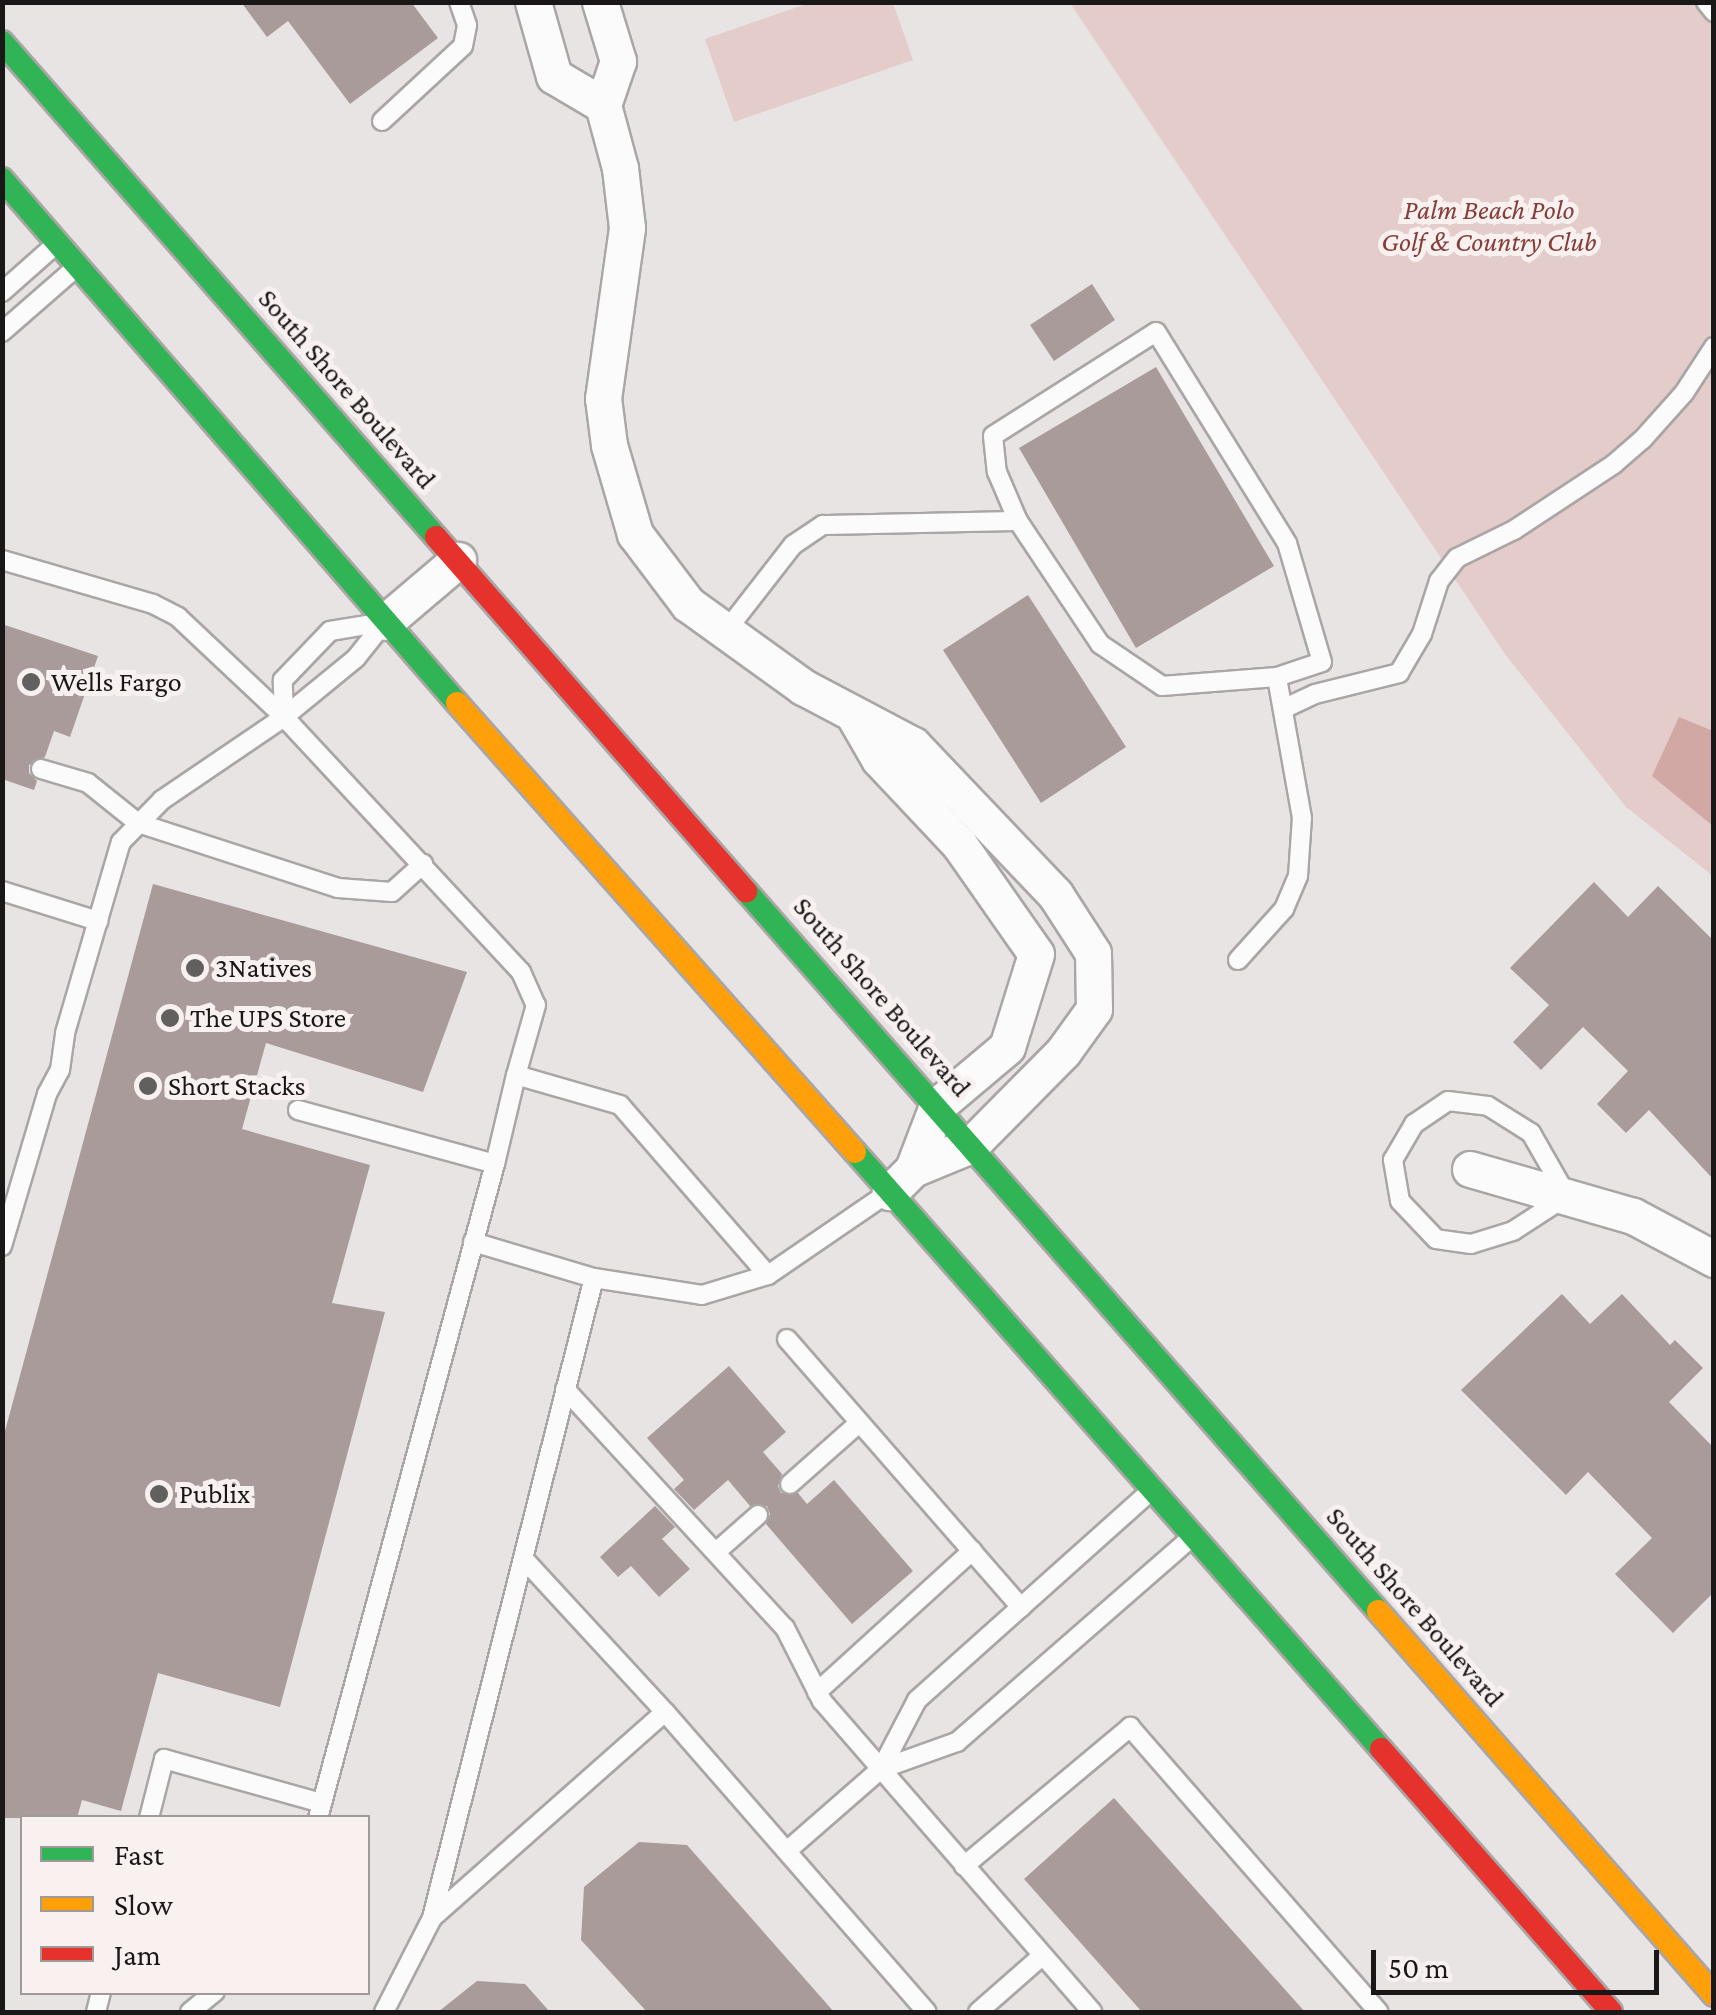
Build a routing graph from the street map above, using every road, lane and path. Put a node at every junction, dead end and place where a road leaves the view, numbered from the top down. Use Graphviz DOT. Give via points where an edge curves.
graph roads {
  1 [pos="459,2"];
  2 [pos="533,2"];
  3 [pos="600,2"];
  4 [pos="1706,2"];
  5 [pos="1714,12"];
  6 [pos="2,42"];
  7 [pos="602,105"];
  8 [pos="382,120"];
  9 [pos="2,179"];
  10 [pos="58,242"];
  11 [pos="78,265"];
  12 [pos="2,292"];
  13 [pos="2,332"];
  14 [pos="1714,348"];
  15 [pos="1018,521"];
  16 [pos="2,560"];
  17 [pos="458,560"];
  18 [pos="384,622"];
  19 [pos="726,631"];
  20 [pos="1277,677"];
  21 [pos="1283,709"];
  22 [pos="852,713"];
  23 [pos="284,717"];
  24 [pos="41,769"];
  25 [pos="138,823"];
  26 [pos="422,864"];
  27 [pos="2,891"];
  28 [pos="98,921"];
  29 [pos="1238,960"];
  30 [pos="516,1075"];
  31 [pos="937,1106"];
  32 [pos="298,1110"];
  33 [pos="972,1144"];
  34 [pos="494,1164"];
  35 [pos="1470,1169"];
  36 [pos="901,1180"];
  37 [pos="1567,1196"];
  38 [pos="473,1242"];
  39 [pos="2,1246"];
  40 [pos="1714,1259"];
  41 [pos="768,1275"];
  42 [pos="594,1278"];
  43 [pos="787,1339"];
  44 [pos="565,1389"];
  45 [pos="860,1423"];
  46 [pos="790,1484"];
  47 [pos="1154,1489"];
  48 [pos="758,1515"];
  49 [pos="1193,1537"];
  50 [pos="972,1551"];
  51 [pos="716,1552"];
  52 [pos="523,1558"];
  53 [pos="1021,1607"];
  54 [pos="817,1692"];
  55 [pos="665,1712"];
  56 [pos="881,1769"];
  57 [pos="320,1810"];
  58 [pos="149,1815"];
  59 [pos="788,1850"];
  60 [pos="964,1866"];
  61 [pos="432,1918"];
  62 [pos="1042,1956"];
  63 [pos="211,1995"];
  64 [pos="1714,1996"];
  65 [pos="190,2012"];
  66 [pos="384,2012"];
  67 [pos="927,2012"];
  68 [pos="978,2012"];
  69 [pos="1092,2012"];
  70 [pos="1379,2012"];
  71 [pos="1611,2012"];
  1 -- 8 [label="lane" via="467,25 463,46"];
  2 -- 7 [label="street" via="554,76"];
  3 -- 7 [label="street" via="618,61"];
  4 -- 5 [label="lane"];
  6 -- 17 [label="street, South Shore Boulevard"];
  7 -- 19 [label="street" via="620,168 627,228 602,398 609,445 635,534 688,604"];
  9 -- 10 [label="street"];
  10 -- 11 [label="street"];
  10 -- 12 [label="lane"];
  11 -- 13 [label="lane"];
  11 -- 18 [label="street"];
  14 -- 21 [label="lane" via="1684,393 1614,464 1514,530 1457,558 1438,581 1422,634 1398,672"];
  15 -- 19 [label="lane" via="823,525 793,545"];
  15 -- 20 [label="lane" via="1100,644 1162,686"];
  15 -- 20 [label="lane" via="997,472 993,436 1156,332 1287,543 1322,662"];
  16 -- 23 [label="lane" via="178,617"];
  17 -- 18 [label="street"];
  17 -- 31 [label="street, South Shore Boulevard"];
  18 -- 23 [label="lane" via="356,658"];
  18 -- 23 [label="lane" via="330,631 283,680"];
  18 -- 36 [label="street"];
  19 -- 22 [label="street"];
  20 -- 21 [label="lane"];
  21 -- 29 [label="lane" via="1302,818 1298,876 1284,909"];
  22 -- 31 [label="street" via="879,759 958,844 1036,954 1006,1047"];
  22 -- 33 [label="street" via="914,745 1055,894 1093,953 1094,1009 1063,1052"];
  23 -- 25 [label="lane"];
  23 -- 26 [label="lane"];
  24 -- 25 [label="lane" via="88,783"];
  25 -- 26 [label="lane" via="338,888 392,892"];
  25 -- 28 [label="lane" via="121,842"];
  26 -- 30 [label="lane" via="521,972 536,1005"];
  27 -- 28 [label="lane"];
  28 -- 39 [label="lane" via="60,1070"];
  30 -- 34 [label="lane"];
  30 -- 41 [label="lane" via="620,1106"];
  31 -- 33 [label="street, South Shore Boulevard"];
  31 -- 36 [label="street"];
  32 -- 34 [label="lane"];
  33 -- 36 [label="street"];
  33 -- 64 [label="street, South Shore Boulevard"];
  34 -- 38 [label="lane"];
  35 -- 37 [label="street"];
  36 -- 41 [label="lane"];
  36 -- 47 [label="street"];
  37 -- 37 [label="lane" via="1531,1133 1488,1106 1448,1100 1414,1124 1393,1160 1400,1202 1436,1239 1471,1244 1513,1231"];
  37 -- 40 [label="street" via="1633,1216"];
  38 -- 42 [label="lane"];
  38 -- 57 [label="lane"];
  41 -- 42 [label="lane" via="702,1295"];
  42 -- 44 [label="lane"];
  43 -- 45 [label="lane"];
  44 -- 51 [label="lane"];
  44 -- 52 [label="lane"];
  45 -- 46 [label="lane"];
  45 -- 50 [label="lane"];
  47 -- 49 [label="street"];
  47 -- 53 [label="lane"];
  48 -- 51 [label="lane"];
  49 -- 56 [label="lane" via="957,1742"];
  49 -- 71 [label="street"];
  50 -- 53 [label="lane"];
  50 -- 54 [label="lane"];
  51 -- 54 [label="lane" via="784,1628"];
  52 -- 55 [label="lane"];
  52 -- 61 [label="lane"];
  53 -- 56 [label="lane" via="917,1700"];
  54 -- 56 [label="lane"];
  55 -- 59 [label="lane"];
  55 -- 61 [label="lane"];
  56 -- 59 [label="lane"];
  56 -- 60 [label="lane"];
  57 -- 58 [label="lane" via="164,1759"];
  59 -- 67 [label="lane"];
  60 -- 62 [label="lane"];
  60 -- 70 [label="lane" via="1130,1727"];
  61 -- 66 [label="lane"];
  62 -- 68 [label="lane"];
  62 -- 69 [label="lane"];
  63 -- 65 [label="lane"];
}
